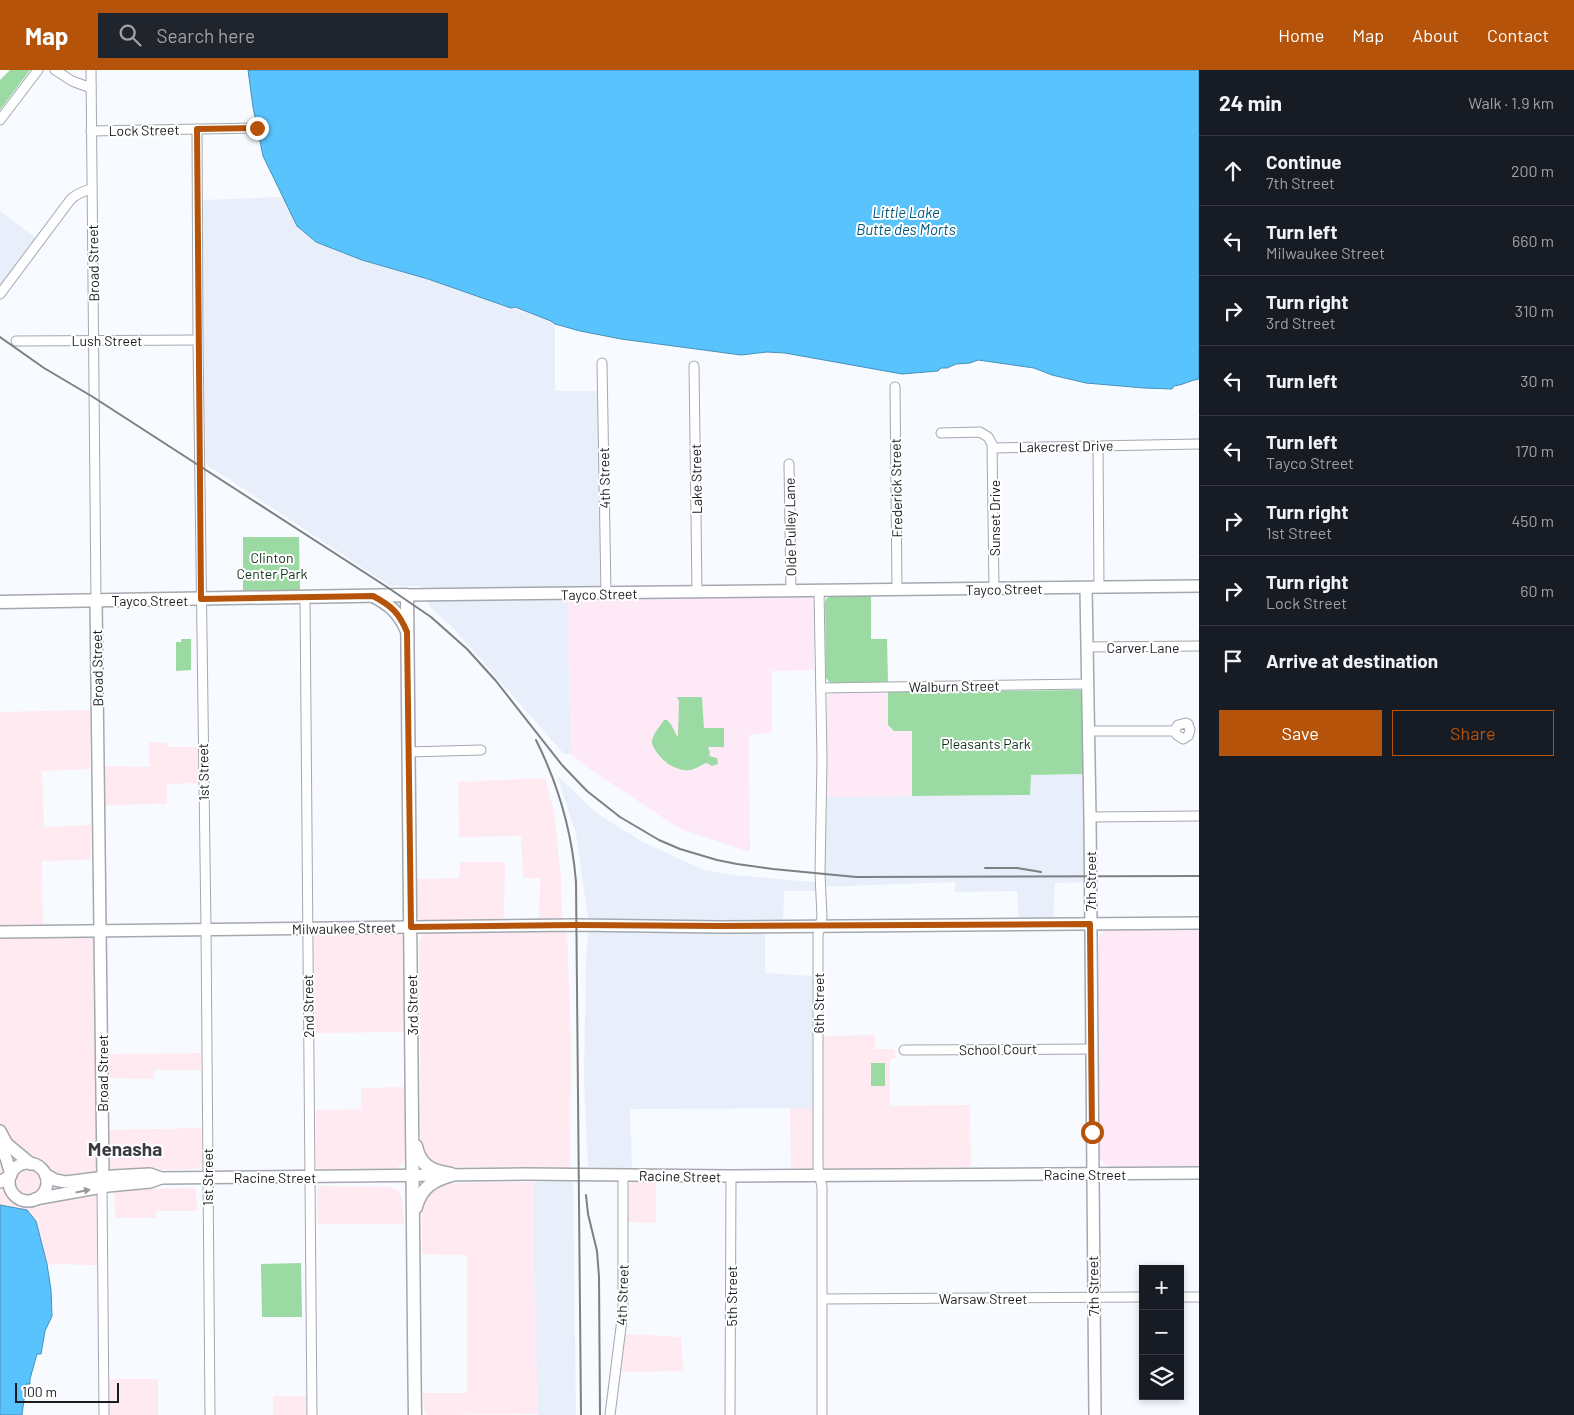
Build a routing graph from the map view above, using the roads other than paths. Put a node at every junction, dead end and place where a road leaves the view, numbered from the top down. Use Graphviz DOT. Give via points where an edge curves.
graph roads {
  1 [pos="38,70"];
  2 [pos="55,70"];
  3 [pos="91,70"];
  4 [pos="91,88"];
  5 [pos="0,120"];
  6 [pos="257,128"];
  7 [pos="197,129"];
  8 [pos="92,131"];
  9 [pos="92,189"];
  10 [pos="0,294"];
  11 [pos="94,340"];
  12 [pos="198,340"];
  13 [pos="16,341"];
  14 [pos="602,363"];
  15 [pos="694,366"];
  16 [pos="895,387"];
  17 [pos="941,433"];
  18 [pos="1199,444"];
  19 [pos="1098,446"];
  20 [pos="993,448"];
  21 [pos="789,464"];
  22 [pos="1199,586"];
  23 [pos="1099,587"];
  24 [pos="1086,588"];
  25 [pos="897,589"];
  26 [pos="994,589"];
  27 [pos="791,591"];
  28 [pos="819,591"];
  29 [pos="697,592"];
  30 [pos="606,594"];
  31 [pos="373,596"];
  32 [pos="407,596"];
  33 [pos="305,598"];
  34 [pos="201,599"];
  35 [pos="96,600"];
  36 [pos="0,602"];
  37 [pos="407,632"];
  38 [pos="1199,646"];
  39 [pos="1087,647"];
  40 [pos="1088,684"];
  41 [pos="821,688"];
  42 [pos="1089,731"];
  43 [pos="1174,731"];
  44 [pos="481,750"];
  45 [pos="408,752"];
  46 [pos="1090,816"];
  47 [pos="1199,816"];
  48 [pos="1199,923"];
  49 [pos="1090,924"];
  50 [pos="820,926"];
  51 [pos="411,927"];
  52 [pos="206,928"];
  53 [pos="307,928"];
  54 [pos="100,930"];
  55 [pos="0,932"];
  56 [pos="1092,1049"];
  57 [pos="904,1050"];
  58 [pos="0,1131"];
  59 [pos="413,1131"];
  60 [pos="0,1141"];
  61 [pos="31,1164"];
  62 [pos="1199,1173"];
  63 [pos="45,1174"];
  64 [pos="1092,1174"];
  65 [pos="11,1175"];
  66 [pos="452,1175"];
  67 [pos="623,1175"];
  68 [pos="820,1175"];
  69 [pos="413,1176"];
  70 [pos="731,1176"];
  71 [pos="207,1177"];
  72 [pos="310,1177"];
  73 [pos="0,1182"];
  74 [pos="102,1182"];
  75 [pos="0,1189"];
  76 [pos="13,1193"];
  77 [pos="35,1199"];
  78 [pos="412,1224"];
  79 [pos="1094,1297"];
  80 [pos="1139,1297"];
  81 [pos="1184,1297"];
  82 [pos="1199,1297"];
  83 [pos="823,1299"];
  84 [pos="104,1415"];
  85 [pos="210,1415"];
  86 [pos="312,1415"];
  87 [pos="415,1415"];
  88 [pos="610,1415"];
  89 [pos="730,1415"];
  90 [pos="822,1415"];
  91 [pos="1095,1415"];
  1 -- 5 [label="street"];
  2 -- 4 [label="street"];
  3 -- 4 [label="street, Broad Street"];
  4 -- 8 [label="street, Broad Street"];
  6 -- 7 [label="street, Lock Street"];
  7 -- 8 [label="street, Lock Street"];
  7 -- 12 [label="street, 1st Street"];
  8 -- 9 [label="street, Broad Street"];
  9 -- 10 [label="street" via="71,199"];
  9 -- 11 [label="street, Broad Street"];
  11 -- 12 [label="street, Lush Street"];
  11 -- 13 [label="street, Lush Street"];
  11 -- 35 [label="street, Broad Street"];
  12 -- 34 [label="street, 1st Street"];
  14 -- 30 [label="street, 4th Street"];
  15 -- 29 [label="street, Lake Street"];
  16 -- 25 [label="street, Frederick Street"];
  17 -- 20 [label="street" via="980,432 988,437"];
  18 -- 19 [label="street, Lakecrest Drive"];
  19 -- 20 [label="street, Lakecrest Drive"];
  19 -- 23 [label="street"];
  20 -- 26 [label="street, Sunset Drive"];
  21 -- 27 [label="street, Olde Pulley Lane"];
  22 -- 23 [label="street, Tayco Street"];
  23 -- 24 [label="street, Tayco Street"];
  24 -- 26 [label="street, Tayco Street"];
  24 -- 39 [label="street, 7th Street"];
  25 -- 26 [label="street, Tayco Street"];
  25 -- 28 [label="street, Tayco Street"];
  27 -- 28 [label="street, Tayco Street"];
  27 -- 29 [label="street, Tayco Street"];
  28 -- 41 [label="street, 6th Street"];
  29 -- 30 [label="street, Tayco Street"];
  30 -- 32 [label="street, Tayco Street"];
  31 -- 32 [label="main road, Tayco Street"];
  31 -- 33 [label="main road, Tayco Street"];
  31 -- 37 [label="main road" via="397,613"];
  32 -- 37 [label="main road, 3rd Street"];
  33 -- 34 [label="main road, Tayco Street"];
  33 -- 53 [label="street, 2nd Street"];
  34 -- 35 [label="main road, Tayco Street"];
  34 -- 52 [label="street, 1st Street"];
  35 -- 36 [label="main road, Tayco Street"];
  35 -- 54 [label="street, Broad Street"];
  37 -- 45 [label="main road, 3rd Street"];
  38 -- 39 [label="street, Carver Lane"];
  39 -- 40 [label="street, 7th Street"];
  40 -- 41 [label="street, Walburn Street"];
  40 -- 42 [label="street, 7th Street"];
  41 -- 50 [label="street, 6th Street"];
  42 -- 43 [label="street"];
  42 -- 46 [label="street, 7th Street"];
  44 -- 45 [label="street"];
  45 -- 51 [label="main road, 3rd Street"];
  46 -- 47 [label="street"];
  46 -- 49 [label="street, 7th Street"];
  48 -- 49 [label="street, Milwaukee Street"];
  49 -- 50 [label="street, Milwaukee Street"];
  49 -- 56 [label="street, 7th Street"];
  50 -- 51 [label="street, Milwaukee Street"];
  50 -- 68 [label="street, 6th Street" via="817,978"];
  51 -- 53 [label="street, Milwaukee Street"];
  51 -- 59 [label="main road, 3rd Street"];
  52 -- 53 [label="street, Milwaukee Street"];
  52 -- 54 [label="street, Milwaukee Street"];
  52 -- 71 [label="street, 1st Street"];
  53 -- 72 [label="street, 2nd Street"];
  54 -- 55 [label="street, Milwaukee Street"];
  54 -- 74 [label="street, Broad Street"];
  56 -- 57 [label="street, School Court"];
  56 -- 64 [label="street, 7th Street"];
  58 -- 61 [label="street" via="7,1144"];
  59 -- 66 [label="main road" via="418,1155 425,1165"];
  59 -- 69 [label="main road, 3rd Street"];
  60 -- 65 [label="street"];
  61 -- 63 [label="street"];
  61 -- 65 [label="street" via="19,1166"];
  62 -- 64 [label="street, Racine Street"];
  63 -- 74 [label="street, Racine Street" via="66,1182"];
  63 -- 77 [label="street" via="44,1192"];
  64 -- 68 [label="street, Racine Street"];
  64 -- 79 [label="street, 7th Street"];
  65 -- 73 [label="street"];
  65 -- 76 [label="street"];
  66 -- 67 [label="street, Racine Street"];
  66 -- 69 [label="street, Racine Street"];
  66 -- 78 [label="main road" via="432,1182 424,1190"];
  67 -- 70 [label="street, Racine Street"];
  67 -- 88 [label="street, 4th Street" via="623,1312"];
  68 -- 70 [label="street, Racine Street"];
  68 -- 83 [label="street, 6th Street"];
  69 -- 72 [label="street, Racine Street"];
  69 -- 78 [label="main road, 3rd Street"];
  70 -- 89 [label="street, 5th Street"];
  71 -- 72 [label="street, Racine Street"];
  71 -- 74 [label="street, Racine Street"];
  71 -- 85 [label="street, 1st Street"];
  72 -- 86 [label="street, 2nd Street"];
  77 -- 74 [label="street, Racine Street, one-way"];
  74 -- 84 [label="street, Broad Street"];
  75 -- 76 [label="street"];
  76 -- 77 [label="street" via="23,1200"];
  78 -- 87 [label="main road, 3rd Street"];
  79 -- 80 [label="street, Warsaw Street"];
  79 -- 83 [label="street, Warsaw Street"];
  79 -- 91 [label="street, 7th Street"];
  81 -- 82 [label="street"];
  83 -- 90 [label="street, 6th Street"];
}
